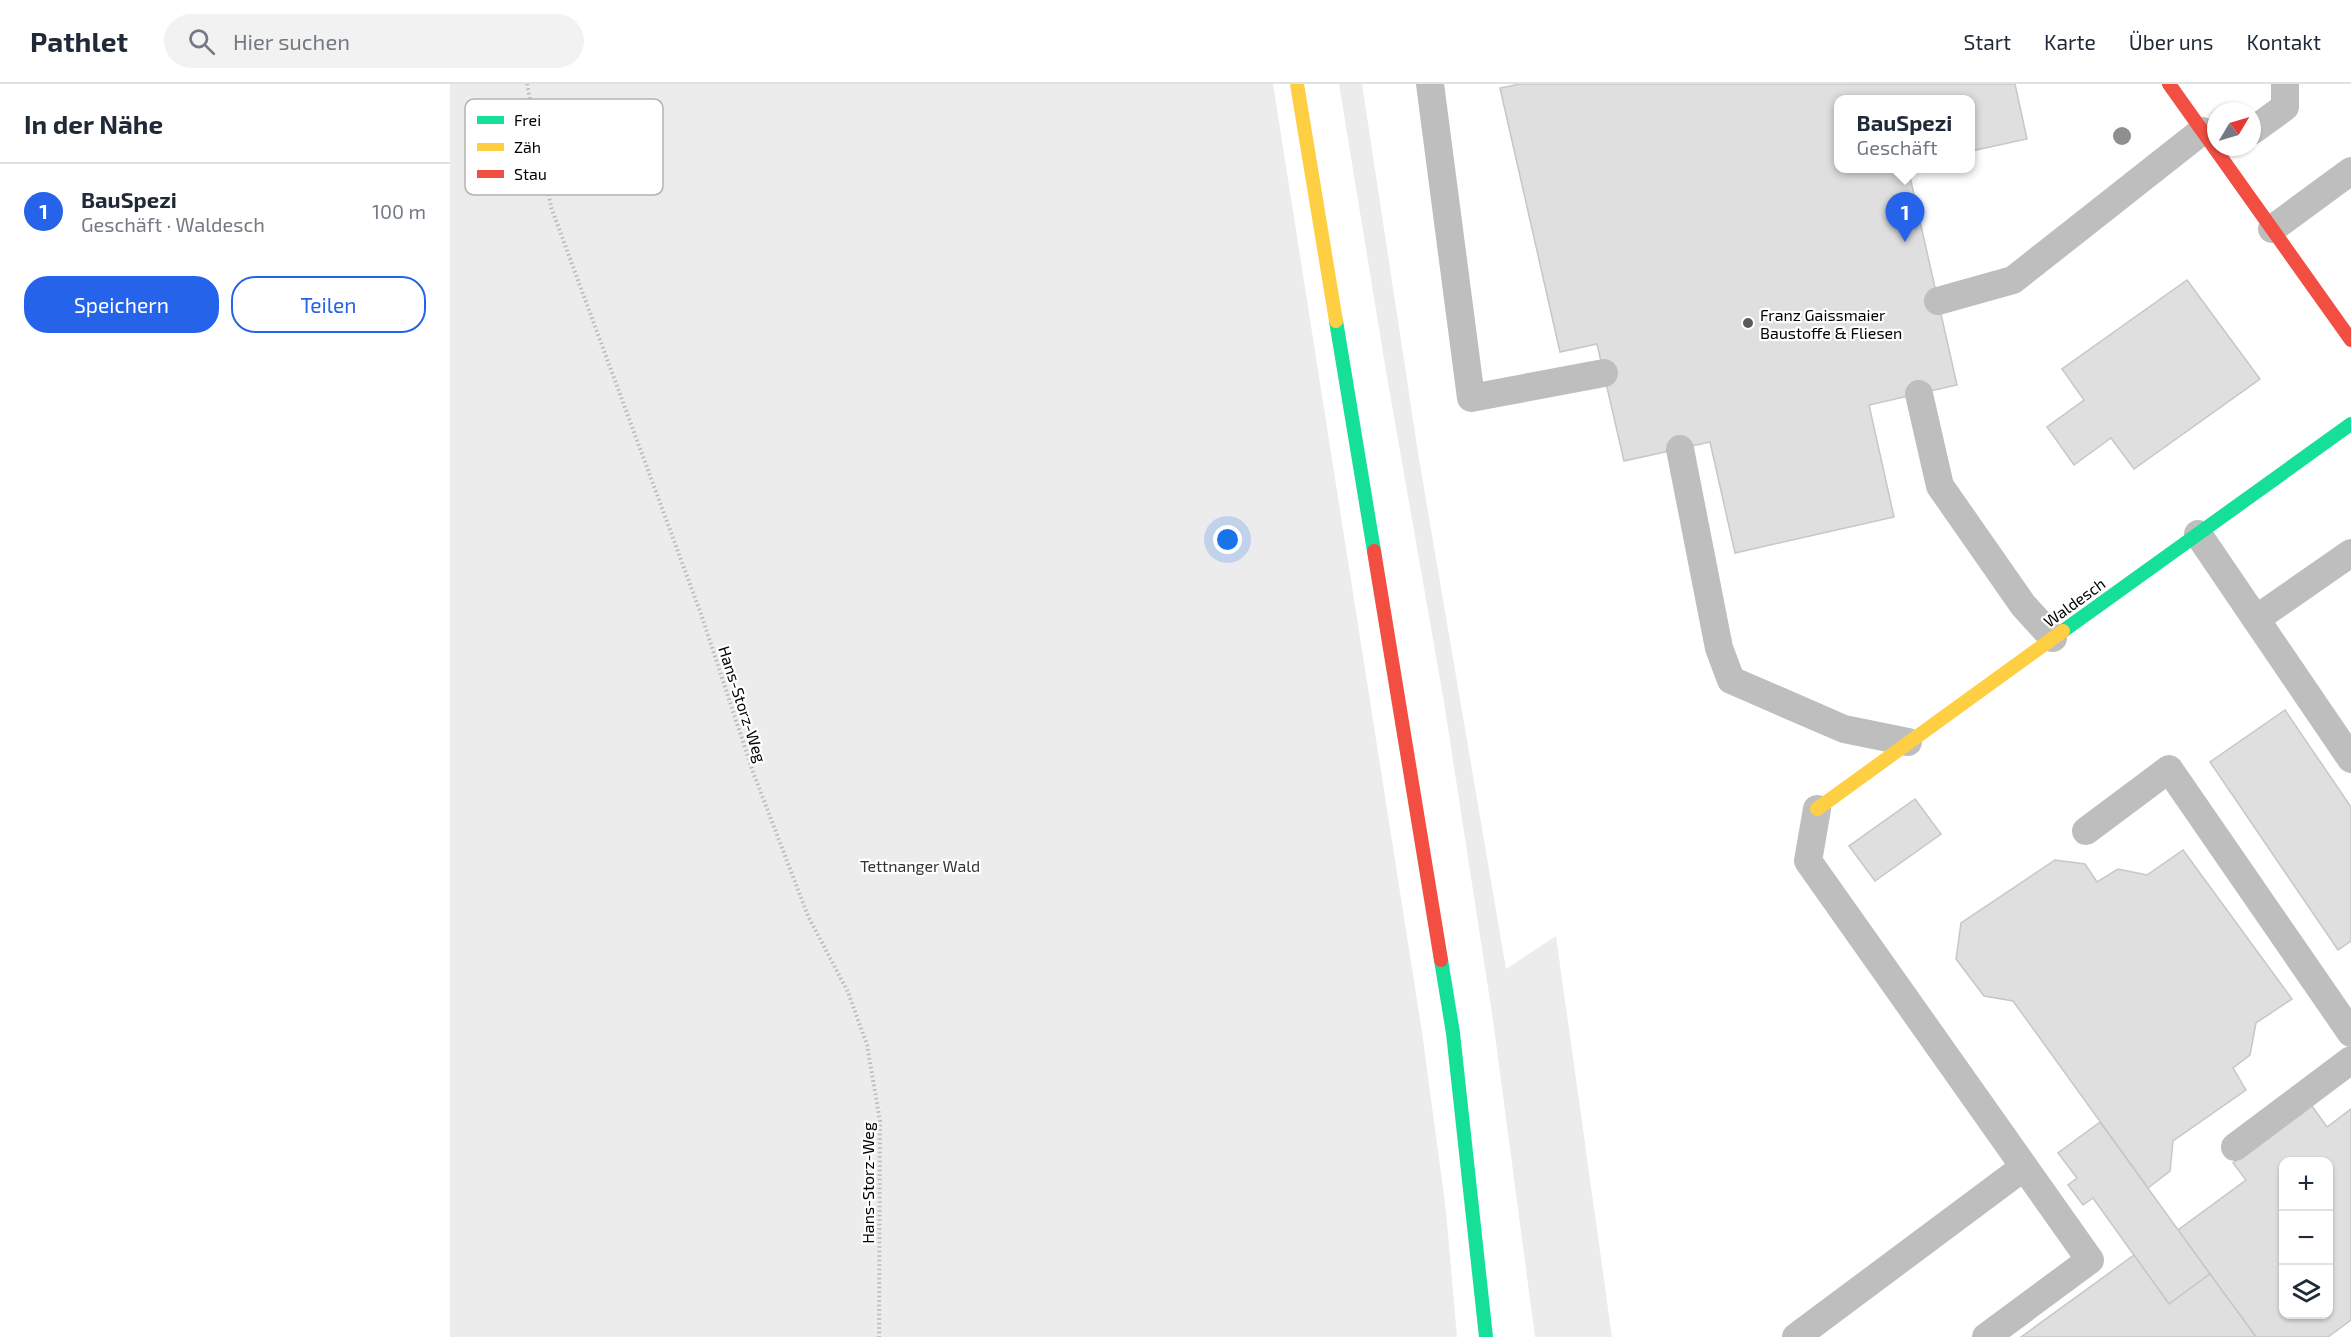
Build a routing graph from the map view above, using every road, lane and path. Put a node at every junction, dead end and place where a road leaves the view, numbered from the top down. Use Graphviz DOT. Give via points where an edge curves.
graph roads {
  1 [pos="527,84"];
  2 [pos="1297,84"];
  3 [pos="1430,84"];
  4 [pos="2169,84"];
  5 [pos="2285,84"];
  6 [pos="530,99"];
  7 [pos="2261,124"];
  8 [pos="2202,131"];
  9 [pos="2207,136"];
  10 [pos="2227,156"];
  11 [pos="2351,171"];
  12 [pos="548,195"];
  13 [pos="2272,229"];
  14 [pos="1938,302"];
  15 [pos="2351,340"];
  16 [pos="1604,373"];
  17 [pos="1919,394"];
  18 [pos="2351,424"];
  19 [pos="1680,449"];
  20 [pos="2198,534"];
  21 [pos="2351,553"];
  22 [pos="2256,619"];
  23 [pos="2053,638"];
  24 [pos="1908,742"];
  25 [pos="2351,759"];
  26 [pos="1817,809"];
  27 [pos="2086,831"];
  28 [pos="2351,1033"];
  29 [pos="2351,1060"];
  30 [pos="2235,1147"];
  31 [pos="2024,1167"];
  32 [pos="879,1337"];
  33 [pos="1486,1337"];
  34 [pos="1796,1337"];
  35 [pos="1986,1337"];
  1 -- 6 [label="path, Hans-Storz-Weg"];
  2 -- 33 [label="main road" via="1453,1033"];
  3 -- 16 [label="lane" via="1471,398"];
  4 -- 8 [label="main road"];
  5 -- 7 [label="lane" via="2285,107"];
  8 -- 9 [label="main road"];
  8 -- 14 [label="lane" via="2013,280"];
  10 -- 13 [label="main road"];
  11 -- 13 [label="lane"];
  12 -- 32 [label="path, Hans-Storz-Weg" via="701,614 753,772 808,916 848,992 867,1045 880,1121"];
  13 -- 15 [label="main road"];
  17 -- 23 [label="lane" via="1940,486 2023,605"];
  18 -- 20 [label="main road, Waldesch"];
  19 -- 24 [label="lane" via="1719,648 1731,680 1844,729"];
  20 -- 22 [label="lane"];
  20 -- 23 [label="main road, Waldesch"];
  21 -- 22 [label="lane"];
  22 -- 25 [label="lane"];
  23 -- 24 [label="main road, Waldesch"];
  24 -- 26 [label="main road, Waldesch"];
  26 -- 31 [label="lane" via="1808,861"];
  27 -- 28 [label="lane" via="2169,769"];
  29 -- 30 [label="lane"];
  31 -- 34 [label="lane"];
  31 -- 35 [label="lane" via="2090,1260"];
}
